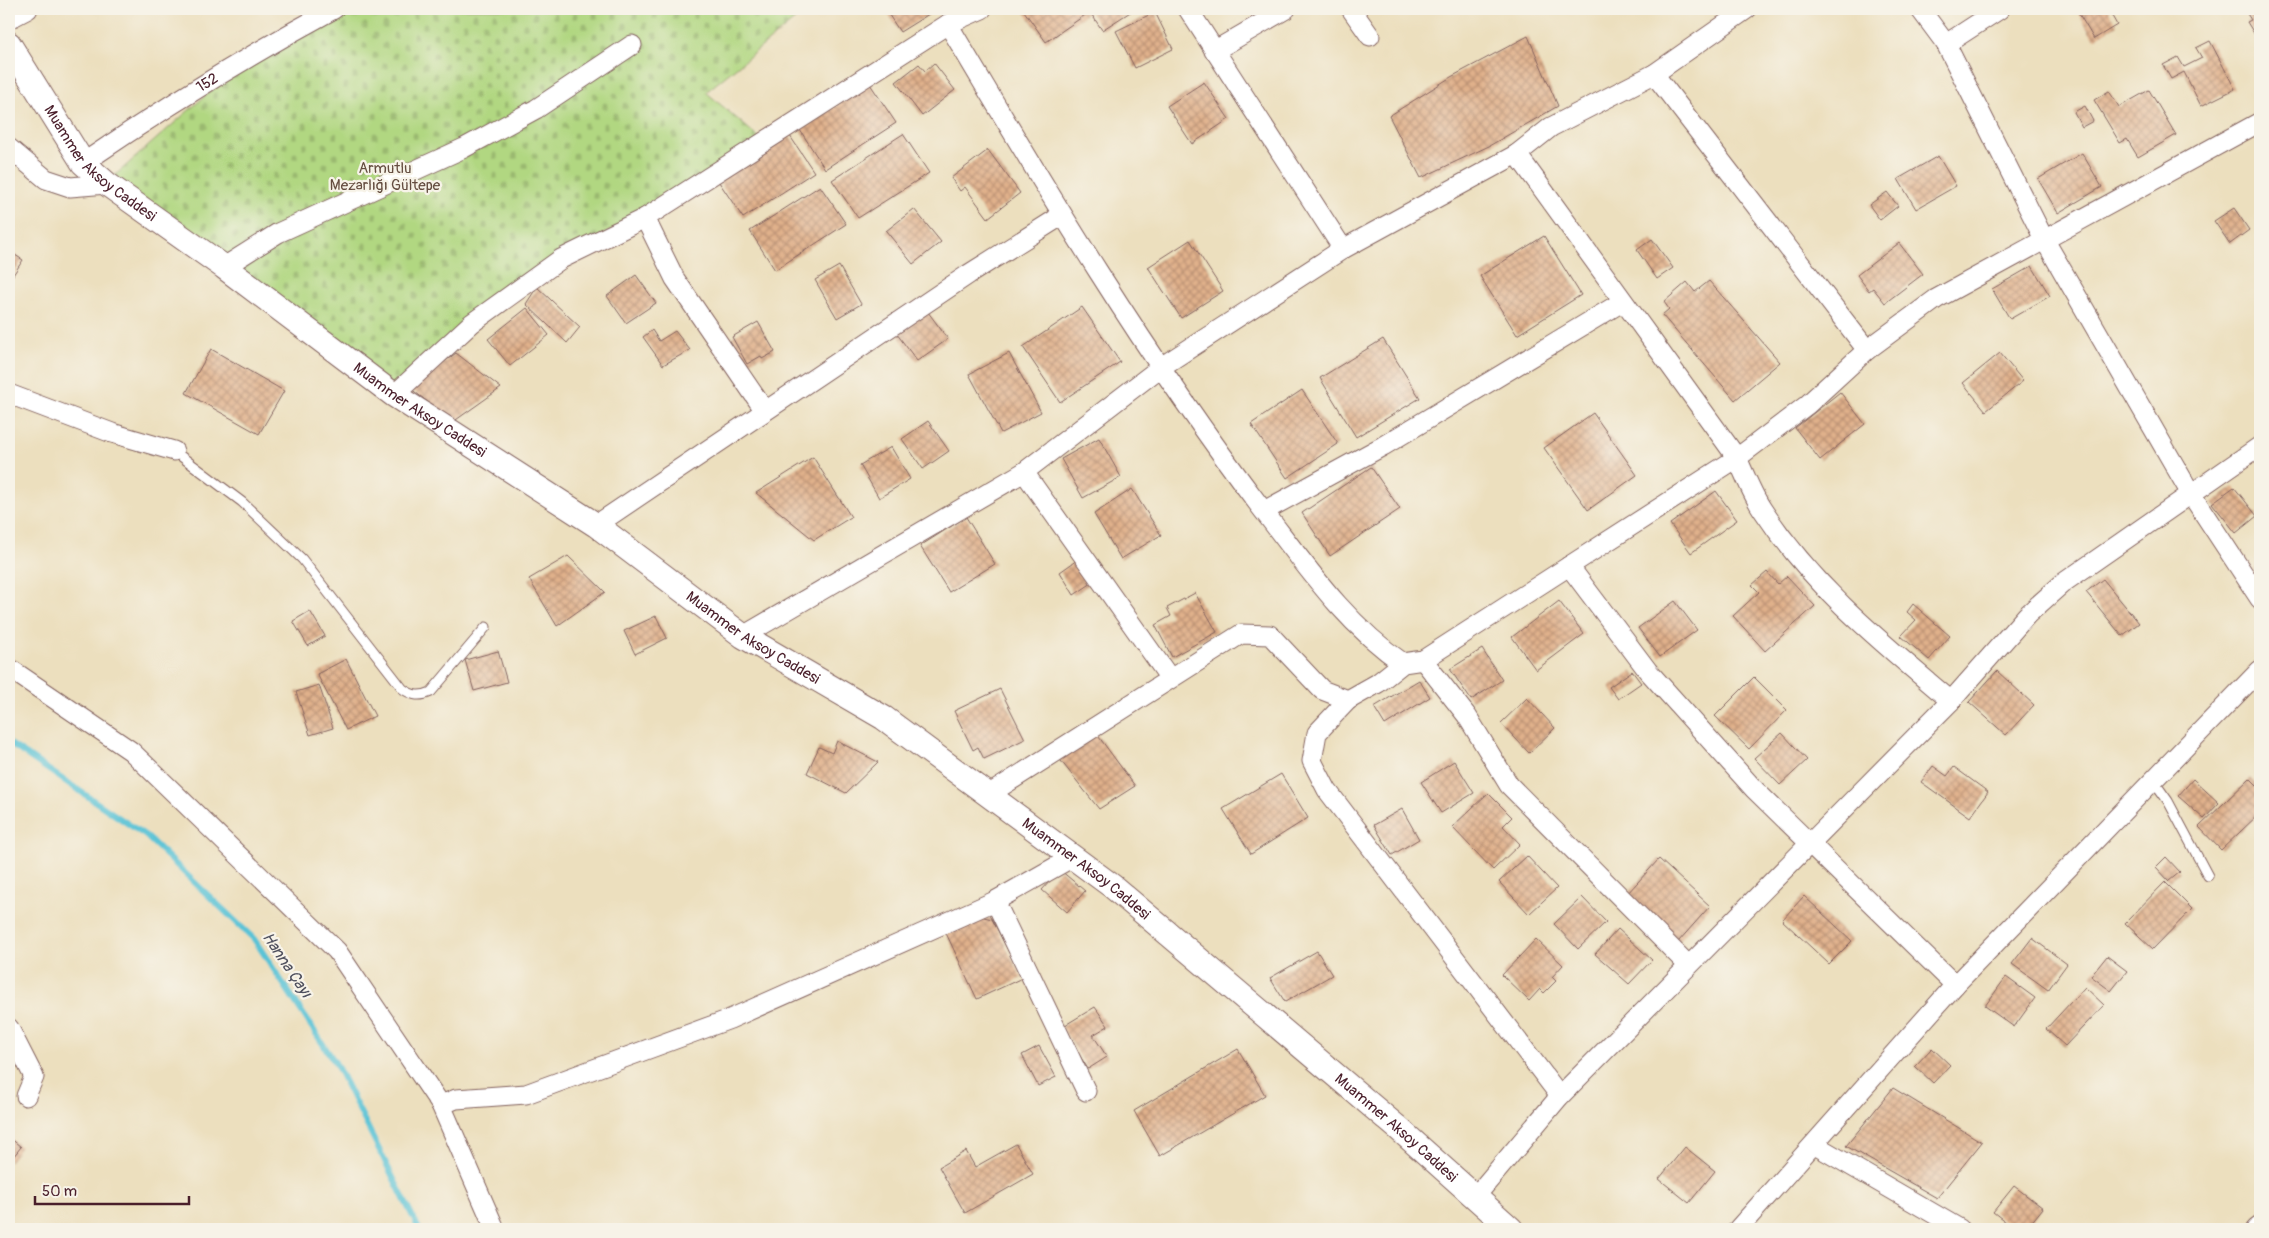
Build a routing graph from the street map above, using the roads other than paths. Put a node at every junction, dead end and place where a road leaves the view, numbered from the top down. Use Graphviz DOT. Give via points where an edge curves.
graph roads {
  1 [pos="28,9"];
  2 [pos="334,9"];
  3 [pos="982,9"];
  4 [pos="1188,9"];
  5 [pos="1286,9"];
  6 [pos="1351,9"];
  7 [pos="1747,9"];
  8 [pos="1920,9"];
  9 [pos="2000,9"];
  10 [pos="9,19"];
  11 [pos="948,24"];
  12 [pos="1370,36"];
  13 [pos="9,44"];
  14 [pos="1946,44"];
  15 [pos="632,45"];
  16 [pos="1214,51"];
  17 [pos="1654,74"];
  18 [pos="2260,122"];
  19 [pos="9,148"];
  20 [pos="1517,154"];
  21 [pos="83,163"];
  22 [pos="108,184"];
  23 [pos="1061,216"];
  24 [pos="645,218"];
  25 [pos="2044,239"];
  26 [pos="1343,249"];
  27 [pos="224,267"];
  28 [pos="1622,302"];
  29 [pos="1867,350"];
  30 [pos="1161,368"];
  31 [pos="9,394"];
  32 [pos="394,395"];
  33 [pos="764,411"];
  34 [pos="2260,446"];
  35 [pos="174,451"];
  36 [pos="1737,458"];
  37 [pos="1024,472"];
  38 [pos="2191,494"];
  39 [pos="1264,511"];
  40 [pos="596,525"];
  41 [pos="1569,566"];
  42 [pos="2260,599"];
  43 [pos="486,627"];
  44 [pos="743,636"];
  45 [pos="1423,660"];
  46 [pos="1403,663"];
  47 [pos="9,668"];
  48 [pos="2260,670"];
  49 [pos="1170,678"];
  50 [pos="1348,700"];
  51 [pos="1950,701"];
  52 [pos="2153,780"];
  53 [pos="988,795"];
  54 [pos="1810,845"];
  55 [pos="1073,857"];
  56 [pos="2208,876"];
  57 [pos="995,902"];
  58 [pos="1688,966"];
  59 [pos="1955,985"];
  60 [pos="9,1028"];
  61 [pos="1086,1091"];
  62 [pos="26,1096"];
  63 [pos="1560,1096"];
  64 [pos="441,1105"];
  65 [pos="1815,1145"];
  66 [pos="1475,1197"];
  67 [pos="2260,1226"];
  68 [pos="495,1229"];
  69 [pos="1511,1229"];
  70 [pos="1738,1229"];
  71 [pos="1960,1229"];
  72 [pos="2256,1229"];
  1 -- 10 [label="street"];
  2 -- 21 [label="street, 152" via="175,100"];
  3 -- 11 [label="street"];
  4 -- 16 [label="street"];
  5 -- 16 [label="street"];
  6 -- 12 [label="street"];
  7 -- 17 [label="street"];
  8 -- 14 [label="street"];
  9 -- 14 [label="street"];
  11 -- 23 [label="street"];
  11 -- 24 [label="street"];
  13 -- 21 [label="street, Muammer Aksoy Caddesi"];
  14 -- 25 [label="street"];
  15 -- 27 [label="street" via="536,109 464,148 278,233"];
  16 -- 26 [label="street"];
  17 -- 20 [label="street" via="1551,127"];
  17 -- 29 [label="street"];
  18 -- 25 [label="street"];
  19 -- 22 [label="street" via="46,179 70,187"];
  20 -- 26 [label="street"];
  20 -- 28 [label="street"];
  21 -- 22 [label="street, Muammer Aksoy Caddesi"];
  22 -- 27 [label="street, Muammer Aksoy Caddesi"];
  23 -- 30 [label="street"];
  23 -- 33 [label="street"];
  24 -- 32 [label="street" via="561,259 472,323"];
  24 -- 33 [label="street" via="675,279"];
  25 -- 29 [label="street" via="1936,299"];
  25 -- 38 [label="street"];
  26 -- 30 [label="street"];
  27 -- 32 [label="street, Muammer Aksoy Caddesi"];
  28 -- 36 [label="street"];
  28 -- 39 [label="street" via="1383,446"];
  29 -- 36 [label="street" via="1807,405"];
  30 -- 37 [label="street"];
  30 -- 39 [label="street"];
  31 -- 35 [label="street" via="112,433"];
  32 -- 40 [label="street, Muammer Aksoy Caddesi"];
  33 -- 40 [label="street"];
  34 -- 38 [label="street"];
  35 -- 43 [label="lane" via="242,502 302,558 352,626 409,694 431,692"];
  36 -- 41 [label="street"];
  36 -- 51 [label="street" via="1762,508 1799,560 1850,616"];
  37 -- 44 [label="street"];
  37 -- 49 [label="street"];
  38 -- 42 [label="street"];
  38 -- 51 [label="street" via="2063,583 2027,615"];
  39 -- 46 [label="street" via="1346,613 1385,652"];
  40 -- 44 [label="street, Muammer Aksoy Caddesi"];
  41 -- 45 [label="street"];
  41 -- 54 [label="street" via="1648,671 1754,789"];
  44 -- 53 [label="street, Muammer Aksoy Caddesi" via="884,718"];
  45 -- 46 [label="street"];
  45 -- 58 [label="street" via="1467,716 1509,785"];
  46 -- 50 [label="street" via="1378,683"];
  47 -- 64 [label="street" via="131,751 337,951"];
  48 -- 52 [label="street"];
  49 -- 50 [label="street" via="1241,634 1270,635 1322,690"];
  49 -- 53 [label="street"];
  50 -- 63 [label="street" via="1317,733 1312,761 1327,790"];
  51 -- 54 [label="street"];
  52 -- 56 [label="lane" via="2168,801"];
  52 -- 59 [label="street"];
  53 -- 55 [label="street, Muammer Aksoy Caddesi"];
  54 -- 58 [label="street"];
  54 -- 59 [label="street"];
  55 -- 57 [label="street"];
  55 -- 66 [label="street, Muammer Aksoy Caddesi" via="1119,892"];
  57 -- 61 [label="street"];
  57 -- 64 [label="street" via="730,1019 526,1094 456,1099"];
  58 -- 63 [label="street"];
  59 -- 65 [label="street"];
  60 -- 62 [label="street" via="34,1077"];
  63 -- 66 [label="street"];
  64 -- 68 [label="street"];
  65 -- 70 [label="street"];
  65 -- 71 [label="street"];
  66 -- 69 [label="street, Muammer Aksoy Caddesi"];
  67 -- 72 [label="street"];
}
